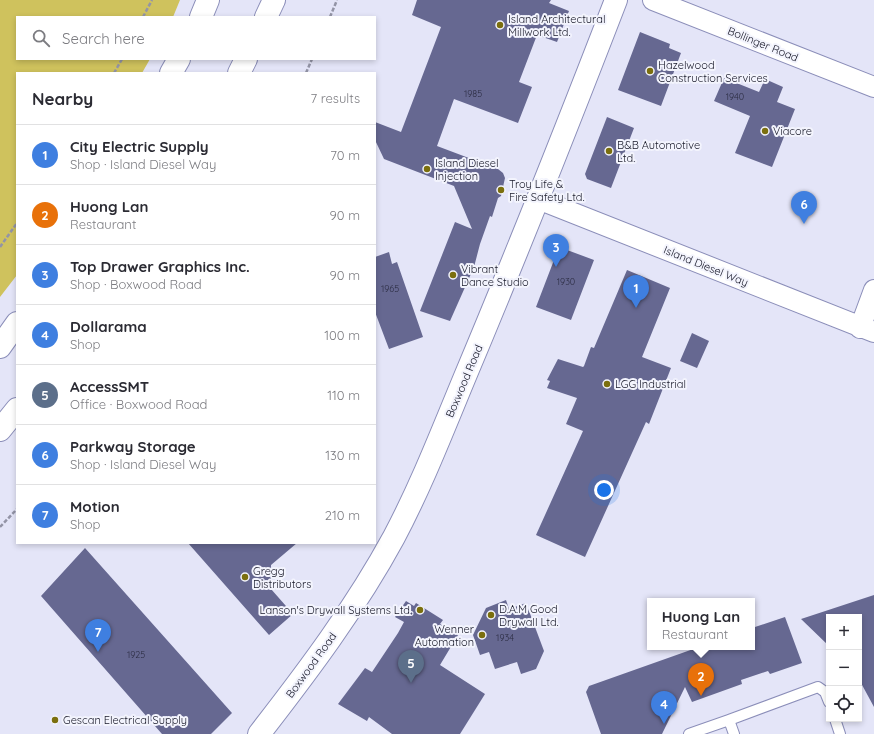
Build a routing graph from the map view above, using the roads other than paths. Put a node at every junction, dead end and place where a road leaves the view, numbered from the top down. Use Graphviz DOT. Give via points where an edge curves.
graph roads {
  1 [pos="208,0"];
  2 [pos="274,0"];
  3 [pos="616,0"];
  4 [pos="653,0"];
  5 [pos="201,16"];
  6 [pos="266,16"];
  7 [pos="178,60"];
  8 [pos="246,60"];
  9 [pos="172,72"];
  10 [pos="240,72"];
  11 [pos="874,88"];
  12 [pos="538,200"];
  13 [pos="874,290"];
  14 [pos="16,324"];
  15 [pos="867,330"];
  16 [pos="0,348"];
  17 [pos="16,410"];
  18 [pos="0,430"];
  19 [pos="826,694"];
  20 [pos="729,720"];
  21 [pos="836,722"];
  22 [pos="259,734"];
  23 [pos="689,734"];
  24 [pos="734,734"];
  25 [pos="840,734"];
  1 -- 5 [label="main road"];
  2 -- 6 [label="main road"];
  3 -- 12 [label="main road, Boxwood Road"];
  4 -- 11 [label="street, Bollinger Road"];
  7 -- 9 [label="main road"];
  8 -- 10 [label="main road"];
  12 -- 15 [label="street, Island Diesel Way"];
  12 -- 22 [label="main road, Boxwood Road" via="428,467 393,538 364,588 317,659"];
  13 -- 15 [label="street"];
  14 -- 16 [label="main road"];
  17 -- 18 [label="main road"];
  19 -- 20 [label="lane" via="818,687"];
  20 -- 23 [label="lane"];
  20 -- 24 [label="lane"];
  21 -- 25 [label="lane"];
}
